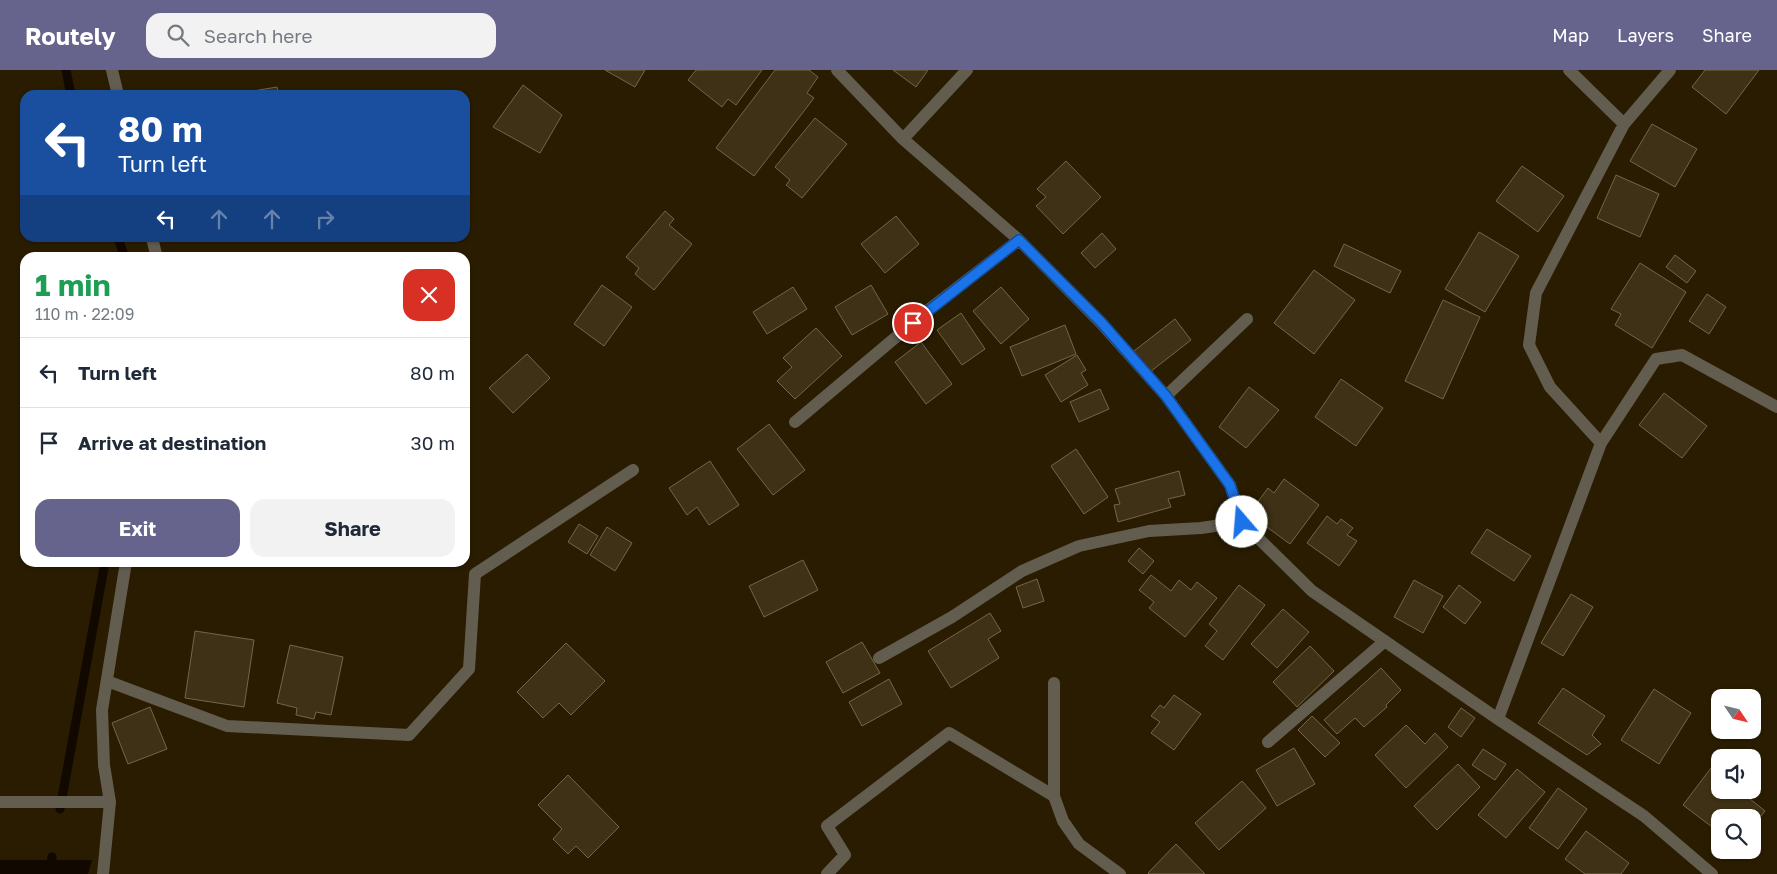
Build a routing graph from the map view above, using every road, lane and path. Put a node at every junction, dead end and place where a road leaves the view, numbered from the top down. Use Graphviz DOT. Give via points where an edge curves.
graph roads {
  1 [pos="112,70"];
  2 [pos="837,70"];
  3 [pos="967,70"];
  4 [pos="1570,70"];
  5 [pos="1670,70"];
  6 [pos="117,90"];
  7 [pos="1624,124"];
  8 [pos="904,139"];
  9 [pos="1019,240"];
  10 [pos="1247,319"];
  11 [pos="1166,396"];
  12 [pos="1777,408"];
  13 [pos="795,422"];
  14 [pos="1601,443"];
  15 [pos="633,470"];
  16 [pos="1242,522"];
  17 [pos="125,567"];
  18 [pos="1385,641"];
  19 [pos="879,658"];
  20 [pos="107,680"];
  21 [pos="1054,683"];
  22 [pos="1498,719"];
  23 [pos="1268,742"];
  24 [pos="1054,796"];
  25 [pos="0,802"];
  26 [pos="110,802"];
  27 [pos="103,874"];
  28 [pos="827,874"];
  29 [pos="1120,874"];
  30 [pos="1712,874"];
  1 -- 6 [label="street"];
  2 -- 8 [label="street"];
  3 -- 8 [label="street"];
  4 -- 7 [label="street"];
  5 -- 7 [label="street"];
  7 -- 14 [label="street" via="1536,293 1529,345 1550,387"];
  8 -- 9 [label="street"];
  9 -- 11 [label="street" via="1101,322"];
  9 -- 13 [label="street"];
  10 -- 11 [label="street"];
  11 -- 16 [label="street" via="1230,485"];
  12 -- 14 [label="street" via="1682,355 1656,359"];
  14 -- 22 [label="street"];
  15 -- 20 [label="street" via="475,574 469,669 409,735 227,726"];
  16 -- 18 [label="street" via="1312,591"];
  16 -- 19 [label="street" via="1149,531 1079,546 1022,571 952,617"];
  17 -- 20 [label="street"];
  18 -- 22 [label="street"];
  18 -- 23 [label="street"];
  20 -- 26 [label="street" via="102,710 104,765"];
  21 -- 24 [label="street"];
  22 -- 30 [label="street" via="1644,816"];
  24 -- 28 [label="street" via="949,733 827,826 845,855"];
  24 -- 29 [label="street" via="1063,821 1079,844"];
  25 -- 26 [label="street"];
  26 -- 27 [label="street"];
}
